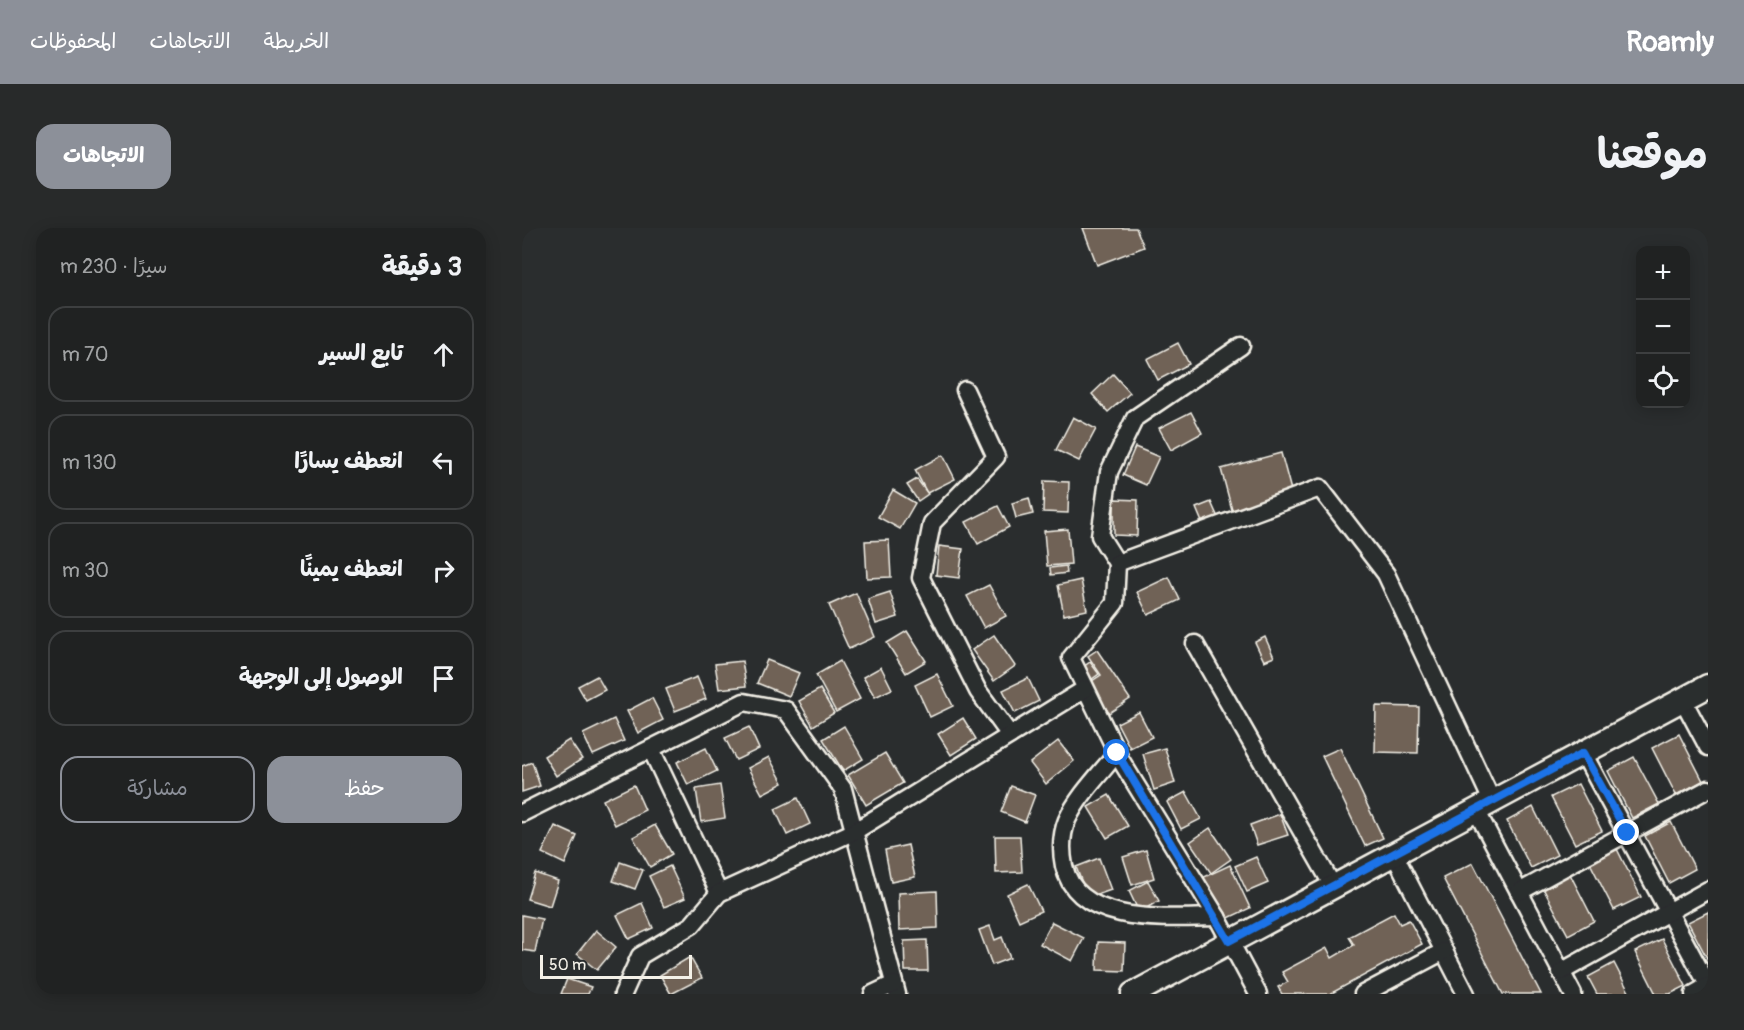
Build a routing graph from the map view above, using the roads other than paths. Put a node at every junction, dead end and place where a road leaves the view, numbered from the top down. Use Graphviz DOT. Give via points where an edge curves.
graph roads {
  1 [pos="1241,346"];
  2 [pos="965,390"];
  3 [pos="1117,563"];
  4 [pos="1195,644"];
  5 [pos="1708,686"];
  6 [pos="1085,689"];
  7 [pos="1683,700"];
  8 [pos="1010,735"];
  9 [pos="1708,747"];
  10 [pos="651,749"];
  11 [pos="1117,753"];
  12 [pos="1583,753"];
  13 [pos="1708,789"];
  14 [pos="1484,806"];
  15 [pos="525,811"];
  16 [pos="522,827"];
  17 [pos="855,831"];
  18 [pos="1627,833"];
  19 [pos="1394,854"];
  20 [pos="1333,886"];
  21 [pos="1708,890"];
  22 [pos="1519,892"];
  23 [pos="719,893"];
  24 [pos="1669,912"];
  25 [pos="1217,916"];
  26 [pos="1229,941"];
  27 [pos="1444,951"];
  28 [pos="1561,972"];
  29 [pos="1708,986"];
  30 [pos="895,989"];
  31 [pos="623,994"];
  32 [pos="873,994"];
  33 [pos="1133,994"];
  34 [pos="1258,994"];
  35 [pos="1363,994"];
  36 [pos="1466,994"];
  37 [pos="1573,994"];
  38 [pos="1694,994"];
  1 -- 3 [label="street" via="1135,418 1109,472 1100,536"];
  2 -- 8 [label="street" via="996,457 932,523 921,578 978,691"];
  3 -- 6 [label="street" via="1115,603 1071,658"];
  3 -- 14 [label="street" via="1320,488 1386,574"];
  4 -- 20 [label="street"];
  5 -- 7 [label="main road"];
  6 -- 8 [label="street"];
  6 -- 11 [label="street"];
  7 -- 9 [label="street"];
  7 -- 12 [label="main road"];
  8 -- 17 [label="street"];
  10 -- 15 [label="street"];
  10 -- 17 [label="street" via="744,702 786,710 843,789"];
  10 -- 23 [label="street"];
  11 -- 25 [label="street"];
  11 -- 25 [label="street" via="1067,821 1061,850 1067,879 1083,898 1139,917"];
  12 -- 14 [label="main road"];
  12 -- 18 [label="street"];
  13 -- 18 [label="street"];
  14 -- 19 [label="main road"];
  14 -- 22 [label="street"];
  15 -- 16 [label="street"];
  17 -- 23 [label="street"];
  17 -- 30 [label="street"];
  18 -- 22 [label="street"];
  18 -- 24 [label="street"];
  19 -- 20 [label="main road"];
  19 -- 27 [label="street"];
  20 -- 26 [label="main road"];
  21 -- 24 [label="street"];
  22 -- 28 [label="street"];
  23 -- 31 [label="street" via="692,925 640,956"];
  24 -- 28 [label="street"];
  24 -- 29 [label="street"];
  25 -- 26 [label="street"];
  26 -- 33 [label="main road"];
  26 -- 34 [label="street"];
  27 -- 35 [label="street"];
  27 -- 36 [label="street"];
  28 -- 37 [label="street"];
  29 -- 38 [label="street"];
  30 -- 32 [label="street"];
}
